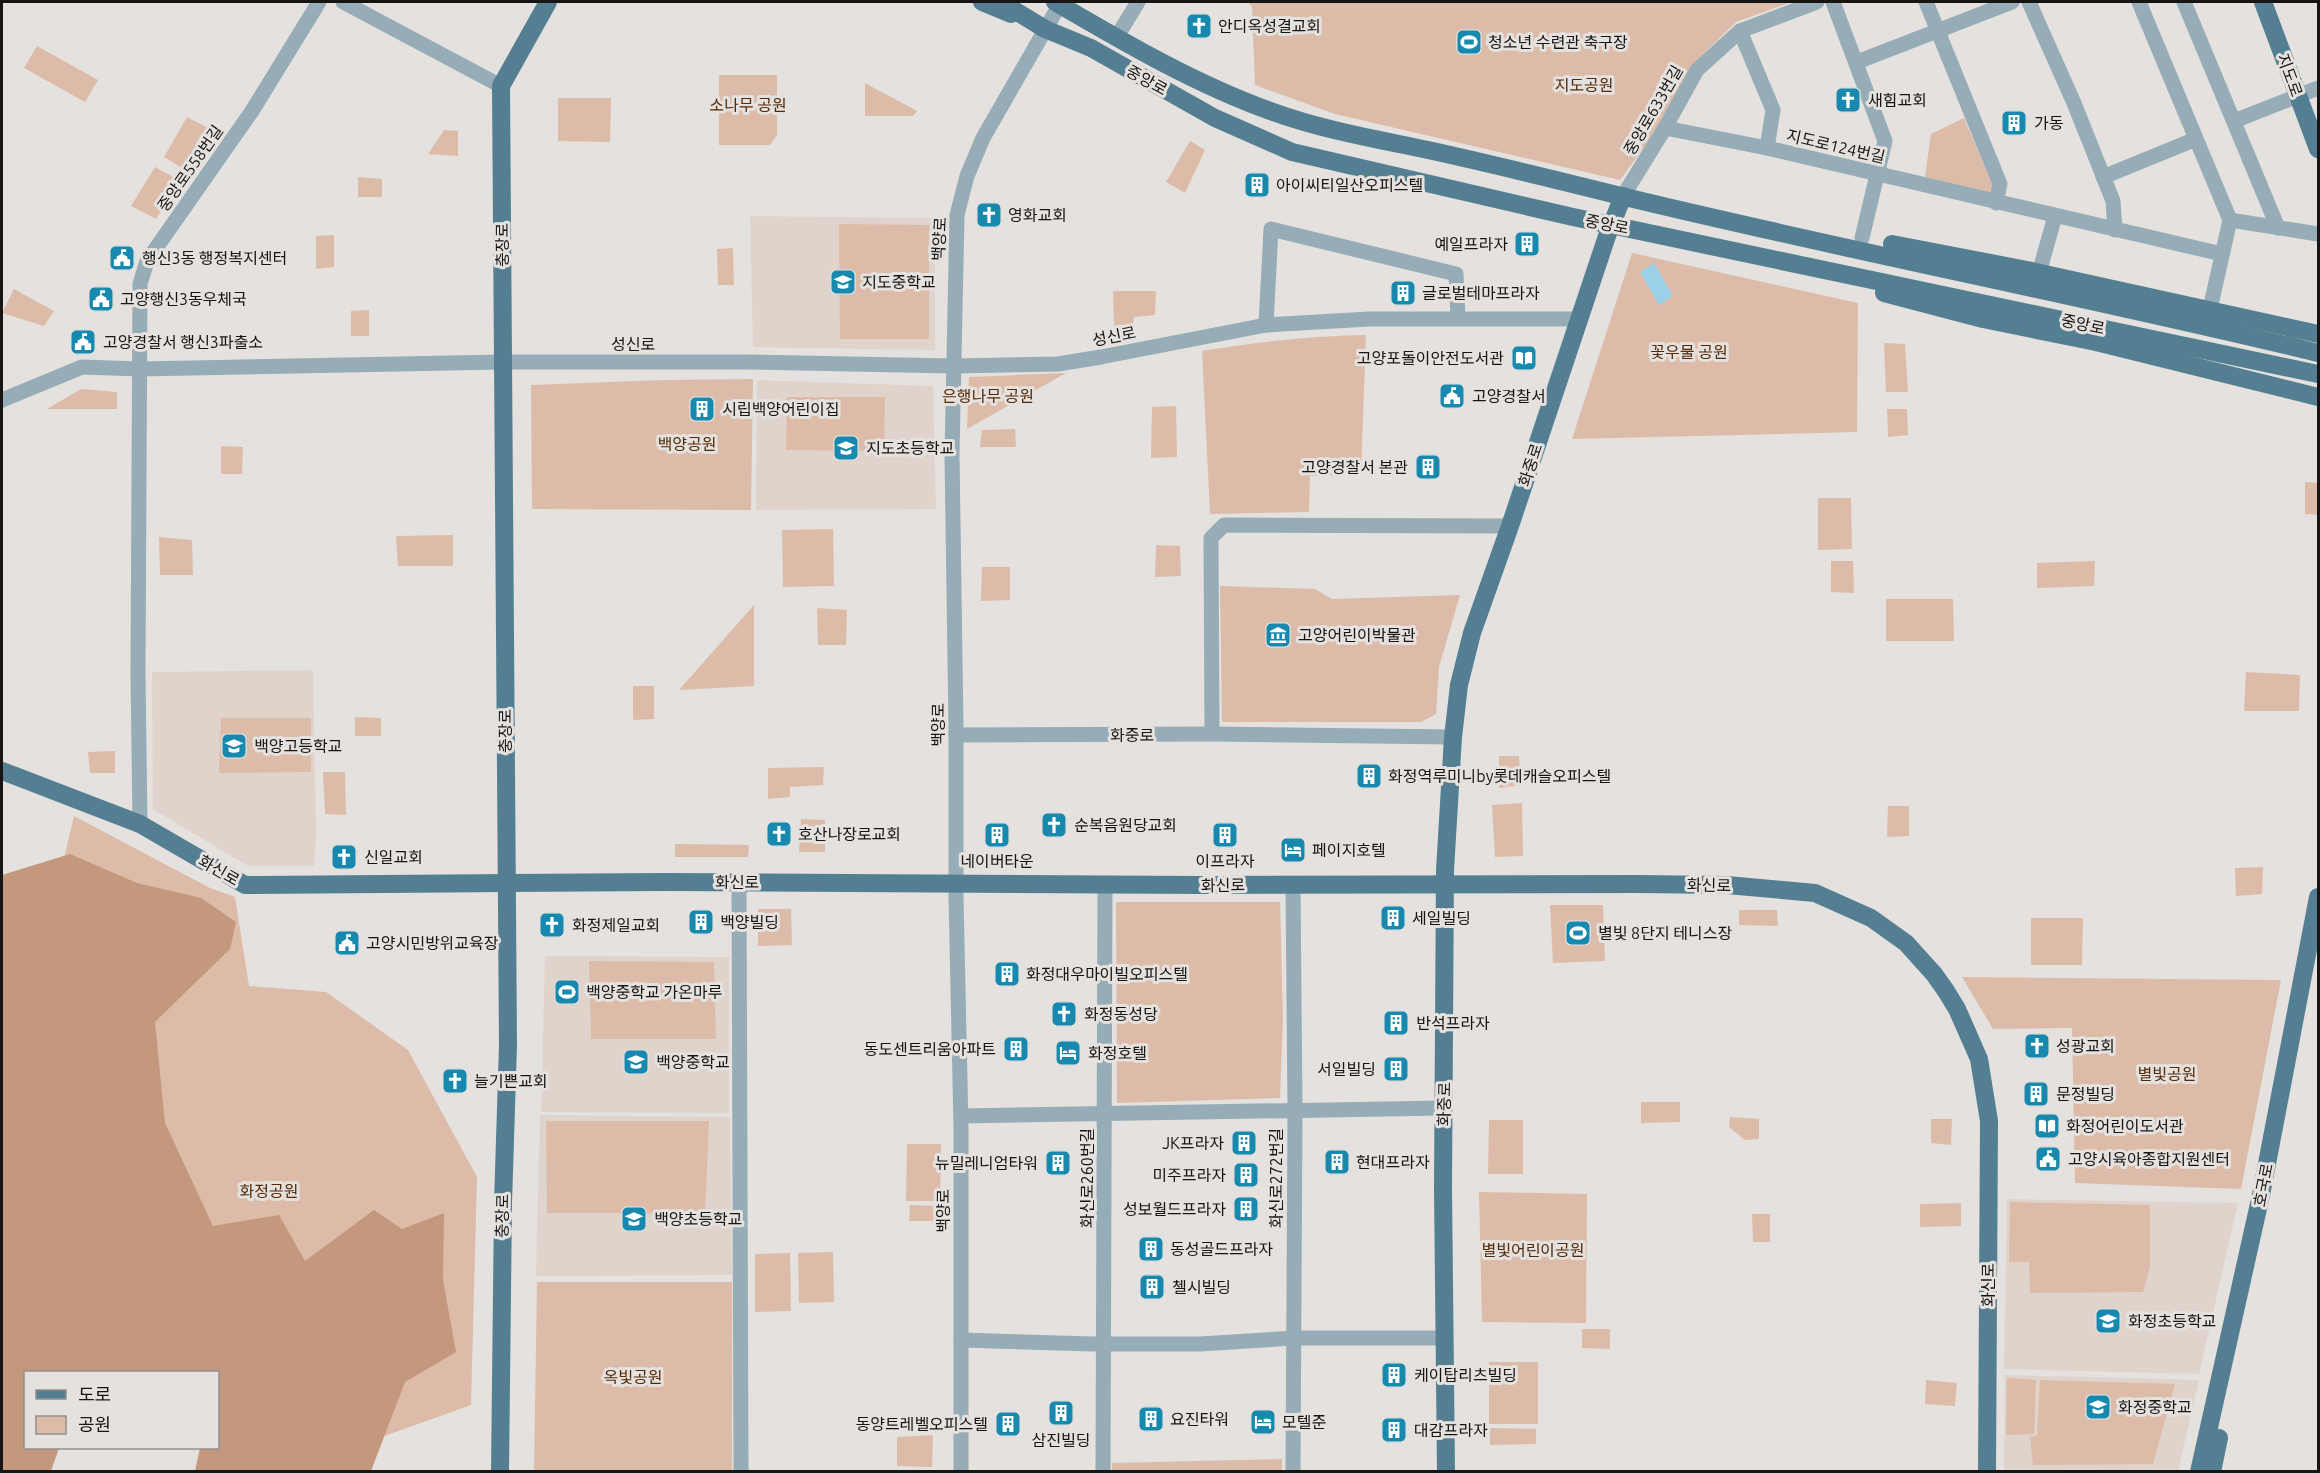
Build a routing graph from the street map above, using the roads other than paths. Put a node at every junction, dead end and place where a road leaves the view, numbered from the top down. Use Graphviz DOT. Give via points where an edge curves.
graph roads {
  1 [pos="319,2"];
  2 [pos="343,2"];
  3 [pos="548,2"];
  4 [pos="982,2"];
  5 [pos="1001,2"];
  6 [pos="1057,2"];
  7 [pos="1138,2"];
  8 [pos="1817,2"];
  9 [pos="1833,2"];
  10 [pos="1926,2"];
  11 [pos="2012,2"];
  12 [pos="2029,2"];
  13 [pos="2139,2"];
  14 [pos="2184,2"];
  15 [pos="2263,2"];
  16 [pos="1045,29"];
  17 [pos="1740,31"];
  18 [pos="1937,31"];
  19 [pos="1116,38"];
  20 [pos="1857,62"];
  21 [pos="501,86"];
  22 [pos="2319,88"];
  23 [pos="2298,96"];
  24 [pos="2234,121"];
  25 [pos="1665,128"];
  26 [pos="2196,139"];
  27 [pos="1767,148"];
  28 [pos="2319,149"];
  29 [pos="1877,174"];
  30 [pos="2103,177"];
  31 [pos="1623,196"];
  32 [pos="1996,203"];
  33 [pos="2055,216"];
  34 [pos="2230,220"];
  35 [pos="1612,224"];
  36 [pos="2278,228"];
  37 [pos="1775,230"];
  38 [pos="2115,230"];
  39 [pos="2319,234"];
  40 [pos="1862,238"];
  41 [pos="1741,252"];
  42 [pos="2222,254"];
  43 [pos="2039,273"];
  44 [pos="2210,309"];
  45 [pos="1458,318"];
  46 [pos="1579,319"];
  47 [pos="1266,325"];
  48 [pos="2319,334"];
  49 [pos="2319,352"];
  50 [pos="502,362"];
  51 [pos="953,366"];
  52 [pos="140,369"];
  53 [pos="2319,374"];
  54 [pos="2317,398"];
  55 [pos="2,400"];
  56 [pos="1510,526"];
  57 [pos="1212,734"];
  58 [pos="956,735"];
  59 [pos="1453,737"];
  60 [pos="2,771"];
  61 [pos="140,824"];
  62 [pos="507,882"];
  63 [pos="740,882"];
  64 [pos="956,884"];
  65 [pos="1293,884"];
  66 [pos="1106,885"];
  67 [pos="1445,885"];
  68 [pos="2319,897"];
  69 [pos="2319,953"];
  70 [pos="1444,1108"];
  71 [pos="1295,1110"];
  72 [pos="1105,1114"];
  73 [pos="961,1116"];
  74 [pos="1294,1338"];
  75 [pos="1445,1338"];
  76 [pos="961,1340"];
  77 [pos="1102,1344"];
  78 [pos="500,1472"];
  79 [pos="741,1472"];
  80 [pos="961,1472"];
  81 [pos="1103,1472"];
  82 [pos="1293,1472"];
  83 [pos="1446,1472"];
  84 [pos="1987,1472"];
  85 [pos="2199,1472"];
  86 [pos="2212,1472"];
  1 -- 52 [label="street, 중앙로558번길" via="252,111 147,261 140,284"];
  2 -- 21 [label="street"];
  3 -- 21 [label="main road, 충장로"];
  4 -- 16 [label="main road"];
  5 -- 16 [label="main road, 중앙로"];
  6 -- 16 [label="street, 백양로"];
  6 -- 19 [label="main road, 중앙로"];
  7 -- 19 [label="street"];
  8 -- 17 [label="street, 중앙로633번길"];
  9 -- 20 [label="street"];
  10 -- 18 [label="street"];
  11 -- 18 [label="street"];
  12 -- 30 [label="street"];
  13 -- 26 [label="street"];
  14 -- 24 [label="street"];
  15 -- 23 [label="main road, 지도로"];
  16 -- 35 [label="main road, 중앙로" via="1091,48 1215,118 1292,152"];
  16 -- 51 [label="street, 백양로" via="983,138 967,176 957,215"];
  17 -- 25 [label="street, 중앙로633번길" via="1697,70"];
  17 -- 27 [label="street" via="1773,110"];
  18 -- 20 [label="street"];
  18 -- 32 [label="street" via="2000,184"];
  19 -- 31 [label="main road, 중앙로" via="1275,113 1328,129"];
  20 -- 29 [label="street" via="1885,141"];
  21 -- 50 [label="main road, 충장로"];
  22 -- 23 [label="street"];
  23 -- 24 [label="street"];
  23 -- 28 [label="main road, 지도로"];
  24 -- 36 [label="street"];
  25 -- 27 [label="street, 지도로124번길"];
  25 -- 31 [label="street, 중앙로633번길"];
  26 -- 30 [label="street"];
  26 -- 34 [label="street"];
  27 -- 29 [label="street, 지도로124번길"];
  29 -- 32 [label="street, 지도로124번길"];
  29 -- 40 [label="street"];
  30 -- 38 [label="street" via="2113,201"];
  31 -- 35 [label="main road, 화중로"];
  31 -- 37 [label="main road, 중앙로"];
  32 -- 33 [label="street, 지도로124번길"];
  33 -- 38 [label="street, 지도로124번길"];
  33 -- 43 [label="street"];
  34 -- 36 [label="street"];
  34 -- 42 [label="street"];
  35 -- 41 [label="main road, 중앙로"];
  35 -- 46 [label="main road, 화중로"];
  36 -- 39 [label="street"];
  37 -- 40 [label="main road"];
  37 -- 49 [label="main road, 중앙로"];
  38 -- 42 [label="street, 지도로124번길"];
  40 -- 43 [label="main road"];
  41 -- 53 [label="main road, 중앙로"];
  41 -- 54 [label="main road" via="1971,316 2096,342"];
  42 -- 44 [label="street"];
  43 -- 44 [label="main road"];
  44 -- 48 [label="main road"];
  45 -- 46 [label="street, 성신로"];
  45 -- 47 [label="street, 성신로"];
  45 -- 47 [label="street" via="1456,274 1270,229"];
  46 -- 56 [label="main road, 화중로"];
  47 -- 51 [label="street, 성신로" via="1058,364"];
  50 -- 51 [label="street, 성신로"];
  50 -- 52 [label="street, 성신로"];
  50 -- 62 [label="main road, 충장로"];
  51 -- 58 [label="street, 백양로"];
  52 -- 55 [label="street, 성신로" via="82,367"];
  52 -- 61 [label="street, 중앙로558번길"];
  56 -- 57 [label="street" via="1224,525 1211,538"];
  56 -- 59 [label="main road, 화중로" via="1472,633 1459,685"];
  57 -- 58 [label="street, 화중로"];
  57 -- 59 [label="street, 화중로"];
  58 -- 64 [label="street, 백양로"];
  59 -- 67 [label="main road, 화중로"];
  60 -- 61 [label="main road, 화신로"];
  61 -- 62 [label="main road, 화신로" via="245,885"];
  62 -- 63 [label="main road, 화신로"];
  62 -- 78 [label="main road, 충장로"];
  63 -- 64 [label="main road, 화신로"];
  63 -- 79 [label="street"];
  64 -- 66 [label="main road, 화신로"];
  64 -- 73 [label="street, 백양로"];
  65 -- 66 [label="main road, 화신로"];
  65 -- 67 [label="main road, 화신로"];
  65 -- 71 [label="street, 화신로272번길"];
  66 -- 72 [label="street, 화신로260번길"];
  67 -- 70 [label="main road, 화중로"];
  67 -- 84 [label="main road, 화신로" via="1727,885 1815,892 1871,918 1906,943 1934,974 1957,1009 1978,1059 1989,1121"];
  68 -- 85 [label="main road, 호국로" via="2261,1195"];
  69 -- 86 [label="main road, 호국로"];
  70 -- 71 [label="street"];
  70 -- 75 [label="main road, 화중로"];
  71 -- 72 [label="street"];
  71 -- 74 [label="street, 화신로272번길"];
  72 -- 73 [label="street"];
  72 -- 77 [label="street, 화신로260번길"];
  73 -- 76 [label="street, 백양로"];
  74 -- 75 [label="street"];
  74 -- 77 [label="street" via="1200,1344"];
  74 -- 82 [label="street, 화신로272번길"];
  75 -- 83 [label="main road, 화중로"];
  76 -- 77 [label="street"];
  76 -- 80 [label="street, 백양로"];
  77 -- 81 [label="street, 화신로260번길"];
}
